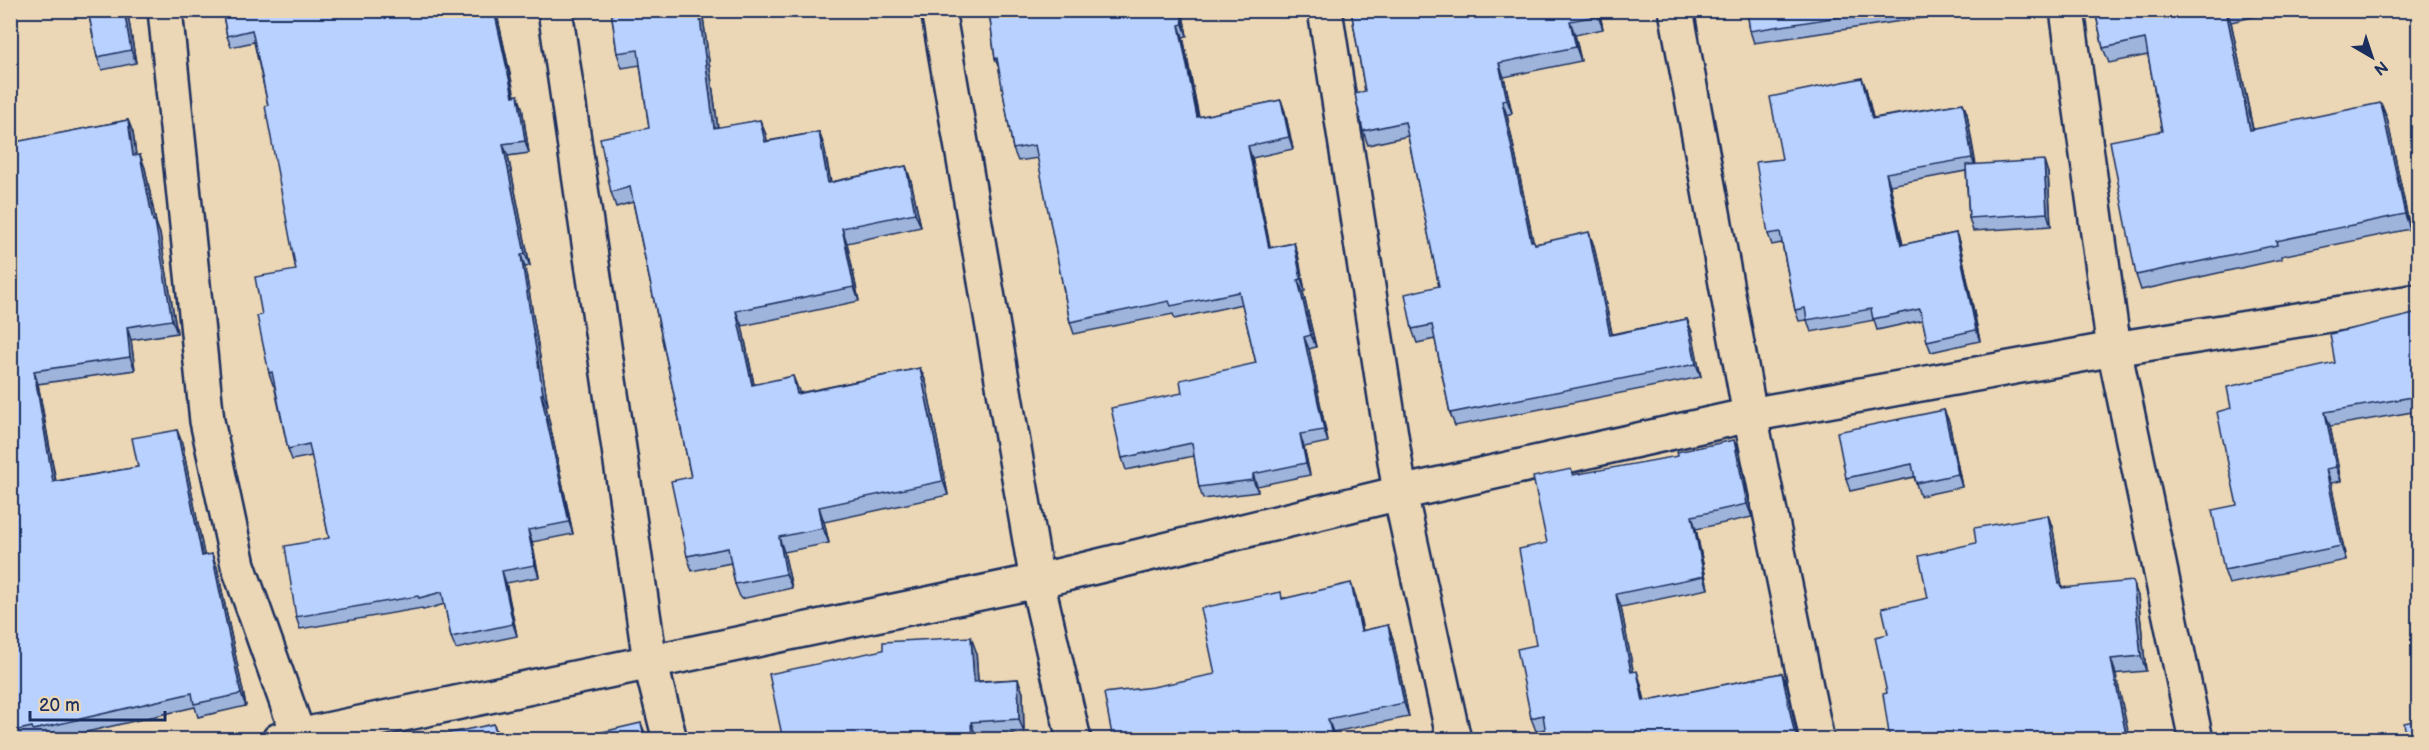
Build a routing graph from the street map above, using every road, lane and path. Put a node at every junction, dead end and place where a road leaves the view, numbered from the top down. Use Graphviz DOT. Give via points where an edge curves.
graph roads {
  1 [pos="165,10"];
  2 [pos="555,10"];
  3 [pos="938,10"];
  4 [pos="1325,10"];
  5 [pos="1676,10"];
  6 [pos="2067,10"];
  7 [pos="2418,302"];
  8 [pos="2114,349"];
  9 [pos="1750,415"];
  10 [pos="1400,493"];
  11 [pos="1037,581"];
  12 [pos="650,661"];
  13 [pos="293,738"];
  14 [pos="670,740"];
  15 [pos="1074,740"];
  16 [pos="1454,740"];
  17 [pos="1817,740"];
  18 [pos="2196,740"];
  1 -- 13 [label="street" via="207,421 238,565"];
  2 -- 12 [label="street"];
  3 -- 11 [label="street"];
  4 -- 10 [label="street"];
  5 -- 9 [label="street"];
  6 -- 8 [label="street"];
  7 -- 8 [label="street"];
  8 -- 9 [label="street"];
  8 -- 18 [label="street"];
  9 -- 10 [label="street"];
  9 -- 17 [label="street"];
  10 -- 11 [label="street"];
  10 -- 16 [label="street"];
  11 -- 12 [label="street"];
  11 -- 15 [label="street"];
  12 -- 13 [label="street"];
  12 -- 14 [label="street"];
}
